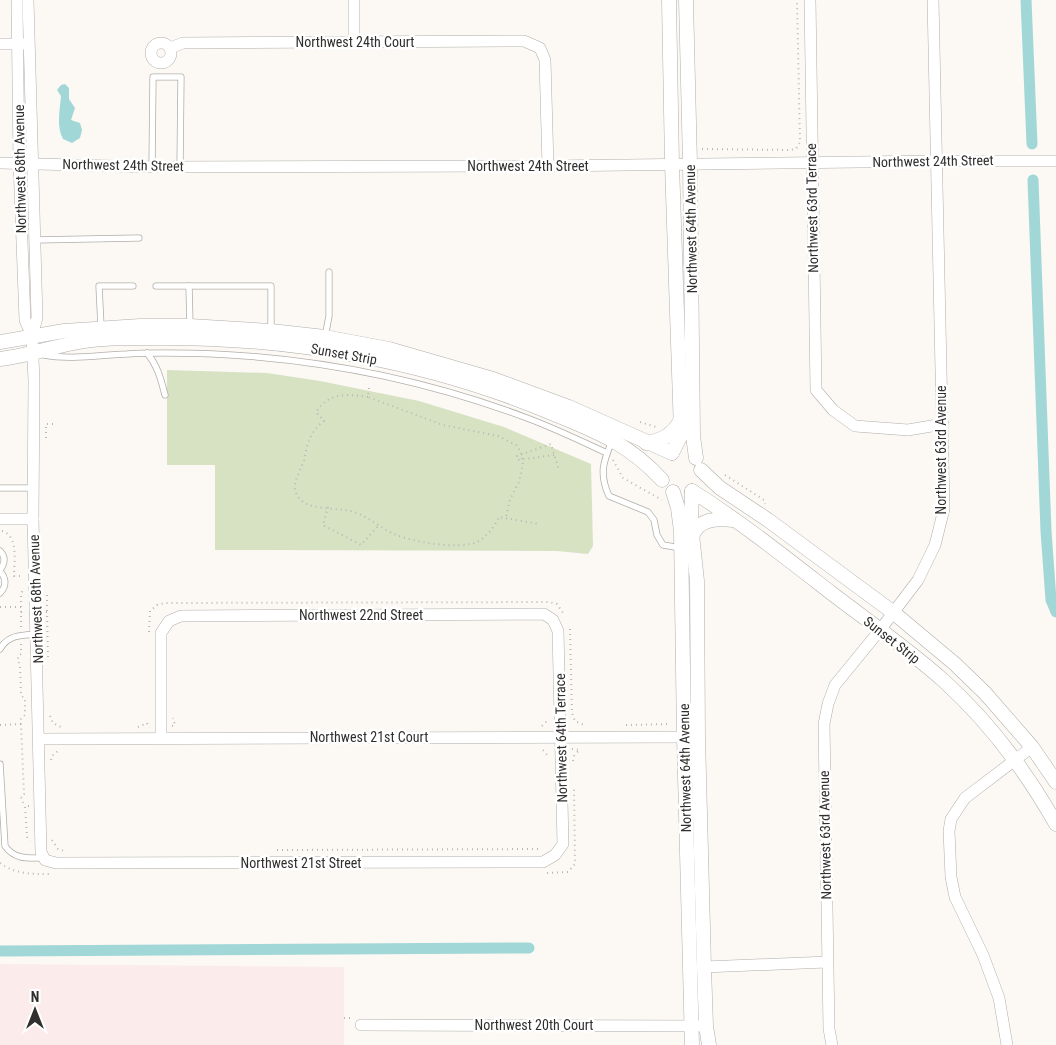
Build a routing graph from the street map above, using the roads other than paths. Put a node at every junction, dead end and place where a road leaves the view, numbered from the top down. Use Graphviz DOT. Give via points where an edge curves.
graph roads {
  1 [pos="17,0"];
  2 [pos="28,0"];
  3 [pos="354,0"];
  4 [pos="669,0"];
  5 [pos="686,0"];
  6 [pos="810,0"];
  7 [pos="933,0"];
  8 [pos="354,41"];
  9 [pos="0,44"];
  10 [pos="24,44"];
  11 [pos="170,48"];
  12 [pos="936,160"];
  13 [pos="1056,161"];
  14 [pos="0,163"];
  15 [pos="19,163"];
  16 [pos="32,163"];
  17 [pos="690,163"];
  18 [pos="812,163"];
  19 [pos="672,164"];
  20 [pos="548,166"];
  21 [pos="152,167"];
  22 [pos="180,167"];
  23 [pos="139,238"];
  24 [pos="22,240"];
  25 [pos="34,240"];
  26 [pos="329,272"];
  27 [pos="132,286"];
  28 [pos="156,286"];
  29 [pos="189,286"];
  30 [pos="101,327"];
  31 [pos="190,332"];
  32 [pos="32,336"];
  33 [pos="271,337"];
  34 [pos="325,337"];
  35 [pos="0,342"];
  36 [pos="32,352"];
  37 [pos="147,354"];
  38 [pos="270,358"];
  39 [pos="0,359"];
  40 [pos="433,367"];
  41 [pos="491,390"];
  42 [pos="164,395"];
  43 [pos="486,404"];
  44 [pos="680,421"];
  45 [pos="943,424"];
  46 [pos="646,443"];
  47 [pos="609,448"];
  48 [pos="672,453"];
  49 [pos="699,464"];
  50 [pos="662,480"];
  51 [pos="0,488"];
  52 [pos="34,488"];
  53 [pos="692,491"];
  54 [pos="669,498"];
  55 [pos="0,519"];
  56 [pos="33,519"];
  57 [pos="735,520"];
  58 [pos="692,537"];
  59 [pos="681,548"];
  60 [pos="0,551"];
  61 [pos="0,570"];
  62 [pos="0,593"];
  63 [pos="894,613"];
  64 [pos="559,618"];
  65 [pos="880,630"];
  66 [pos="36,634"];
  67 [pos="0,649"];
  68 [pos="156,737"];
  69 [pos="684,737"];
  70 [pos="698,737"];
  71 [pos="561,738"];
  72 [pos="39,739"];
  73 [pos="1032,747"];
  74 [pos="1016,760"];
  75 [pos="0,764"];
  76 [pos="1056,782"];
  77 [pos="1056,824"];
  78 [pos="555,856"];
  79 [pos="44,859"];
  80 [pos="827,962"];
  81 [pos="704,967"];
  82 [pos="361,1025"];
  83 [pos="691,1026"];
  84 [pos="706,1026"];
  85 [pos="692,1045"];
  86 [pos="709,1045"];
  87 [pos="832,1045"];
  88 [pos="1007,1045"];
  1 -- 10 [label="street, Northwest 68th Avenue"];
  2 -- 10 [label="street, Northwest 68th Avenue"];
  3 -- 8 [label="street"];
  4 -- 19 [label="street, Northwest 64th Avenue"];
  5 -- 17 [label="street, Northwest 64th Avenue"];
  6 -- 18 [label="street, Northwest 63rd Terrace"];
  7 -- 12 [label="street, Northwest 63rd Avenue"];
  8 -- 11 [label="street, Northwest 24th Court" via="183,43"];
  8 -- 20 [label="street, Northwest 24th Court" via="524,41 540,48 545,60"];
  9 -- 10 [label="street"];
  10 -- 15 [label="street, Northwest 68th Avenue"];
  10 -- 16 [label="street, Northwest 68th Avenue"];
  12 -- 13 [label="street, Northwest 24th Street"];
  12 -- 18 [label="street, Northwest 24th Street"];
  12 -- 45 [label="street, Northwest 63rd Avenue"];
  14 -- 15 [label="street, Northwest 24th Street"];
  15 -- 16 [label="street, Northwest 24th Street"];
  15 -- 24 [label="street, Northwest 68th Avenue"];
  16 -- 21 [label="street, Northwest 24th Street"];
  16 -- 25 [label="street, Northwest 68th Avenue"];
  17 -- 18 [label="street, Northwest 24th Street"];
  17 -- 19 [label="street, Northwest 24th Street"];
  17 -- 49 [label="street, Northwest 64th Avenue" via="693,436"];
  18 -- 45 [label="street, Northwest 63rd Terrace" via="816,390 833,410 855,426 908,430"];
  19 -- 20 [label="street, Northwest 24th Street"];
  19 -- 44 [label="street, Northwest 64th Avenue"];
  20 -- 22 [label="street, Northwest 24th Street"];
  21 -- 22 [label="street, Northwest 24th Street"];
  21 -- 22 [label="lane" via="153,77 181,77"];
  23 -- 25 [label="lane"];
  24 -- 25 [label="lane"];
  24 -- 32 [label="street, Northwest 68th Avenue" via="25,320"];
  25 -- 32 [label="street, Northwest 68th Avenue" via="36,318"];
  26 -- 34 [label="lane" via="329,316"];
  27 -- 30 [label="lane" via="99,286"];
  28 -- 29 [label="lane"];
  29 -- 31 [label="lane"];
  29 -- 33 [label="lane" via="271,286"];
  30 -- 31 [label="street, Sunset Strip"];
  30 -- 32 [label="street, Sunset Strip"];
  31 -- 33 [label="street, Sunset Strip"];
  31 -- 36 [label="street, Sunset Strip" via="87,341"];
  32 -- 35 [label="street, Sunset Strip"];
  32 -- 36 [label="street, Northwest 68th Avenue"];
  33 -- 34 [label="street, Sunset Strip"];
  33 -- 38 [label="lane"];
  33 -- 40 [label="street, Sunset Strip"];
  34 -- 40 [label="street, Sunset Strip" via="377,347"];
  36 -- 37 [label="lane" via="60,358"];
  36 -- 39 [label="street, Sunset Strip"];
  36 -- 52 [label="street, Northwest 68th Avenue"];
  37 -- 38 [label="lane"];
  37 -- 42 [label="lane" via="159,374"];
  38 -- 43 [label="lane" via="396,378"];
  40 -- 41 [label="street, Sunset Strip"];
  40 -- 46 [label="street, Sunset Strip" via="534,392"];
  41 -- 43 [label="lane"];
  41 -- 47 [label="street, Sunset Strip" via="536,406"];
  43 -- 47 [label="lane"];
  44 -- 46 [label="street" via="669,435"];
  44 -- 48 [label="street, Northwest 64th Avenue" via="681,435"];
  45 -- 63 [label="street, Northwest 63rd Avenue" via="944,509 935,545 918,580"];
  46 -- 48 [label="street, Sunset Strip"];
  47 -- 50 [label="street, Sunset Strip" via="636,454"];
  47 -- 59 [label="lane" via="603,481 609,496 648,512 663,545"];
  48 -- 49 [label="street" via="686,452"];
  48 -- 50 [label="street" via="663,463"];
  49 -- 53 [label="street" via="701,482"];
  49 -- 63 [label="street, Sunset Strip" via="720,488"];
  50 -- 54 [label="street"];
  51 -- 52 [label="lane"];
  52 -- 56 [label="street, Northwest 68th Avenue"];
  53 -- 54 [label="street"];
  53 -- 57 [label="street, Sunset Strip"];
  53 -- 58 [label="street, Northwest 64th Avenue"];
  54 -- 59 [label="street, Northwest 64th Avenue" via="680,517"];
  55 -- 56 [label="street"];
  56 -- 66 [label="street, Northwest 68th Avenue"];
  57 -- 58 [label="street" via="718,518 704,522"];
  57 -- 65 [label="street, Sunset Strip"];
  58 -- 70 [label="street, Northwest 64th Avenue" via="697,581"];
  59 -- 69 [label="street, Northwest 64th Avenue"];
  60 -- 61 [label="lane" via="4,556"];
  61 -- 62 [label="lane" via="5,581"];
  63 -- 65 [label="street, Northwest 63rd Avenue"];
  63 -- 73 [label="street, Sunset Strip" via="979,687"];
  64 -- 68 [label="street, Northwest 22nd Street" via="544,614 181,616 169,621 161,633"];
  64 -- 71 [label="street, Northwest 64th Terrace"];
  65 -- 74 [label="street, Sunset Strip" via="944,682"];
  65 -- 80 [label="street, Northwest 63rd Avenue" via="835,685 824,724"];
  66 -- 67 [label="lane" via="6,640"];
  66 -- 72 [label="street, Northwest 68th Avenue"];
  68 -- 71 [label="street, Northwest 21st Court"];
  68 -- 72 [label="street, Northwest 21st Court"];
  69 -- 70 [label="street, Northwest 21st Court"];
  69 -- 71 [label="street, Northwest 21st Court"];
  69 -- 83 [label="street, Northwest 64th Avenue"];
  70 -- 81 [label="street, Northwest 64th Avenue"];
  71 -- 78 [label="street, Northwest 64th Terrace" via="562,844"];
  72 -- 79 [label="street, Northwest 68th Avenue" via="41,852"];
  73 -- 74 [label="street"];
  73 -- 76 [label="street, Sunset Strip"];
  74 -- 77 [label="street, Sunset Strip"];
  74 -- 88 [label="street" via="965,798 951,819 949,831 955,897 983,955 999,998"];
  75 -- 79 [label="lane" via="5,846 23,858"];
  78 -- 79 [label="street, Northwest 21st Street" via="543,862 56,863"];
  80 -- 81 [label="street"];
  80 -- 87 [label="street, Northwest 63rd Avenue"];
  81 -- 84 [label="street, Northwest 64th Avenue"];
  82 -- 83 [label="street, Northwest 20th Court"];
  83 -- 84 [label="street, Northwest 20th Court"];
  83 -- 85 [label="street, Northwest 64th Avenue"];
  84 -- 86 [label="street, Northwest 64th Avenue"];
}
